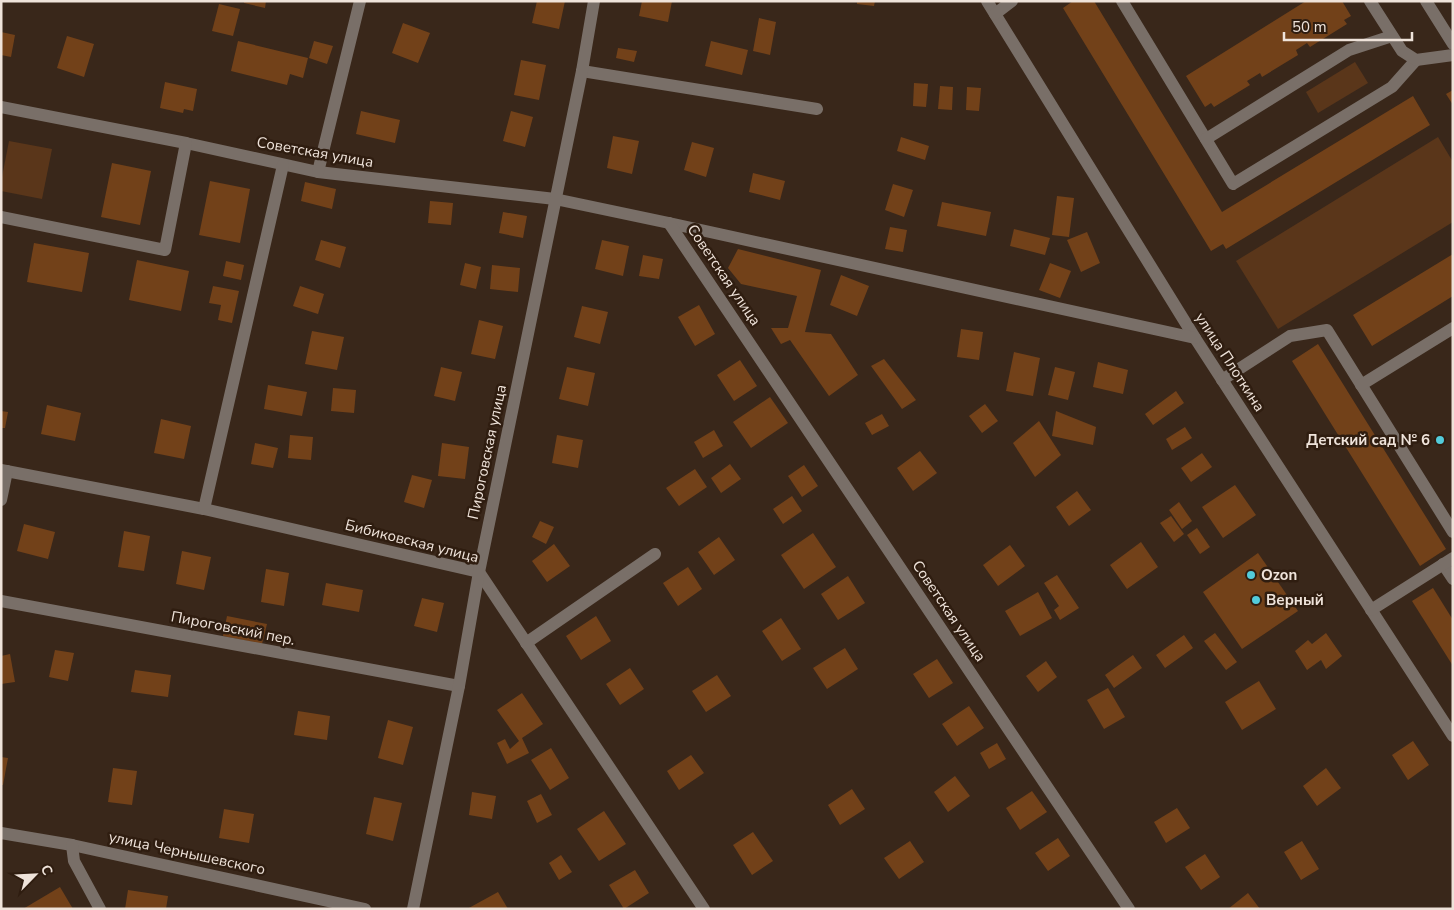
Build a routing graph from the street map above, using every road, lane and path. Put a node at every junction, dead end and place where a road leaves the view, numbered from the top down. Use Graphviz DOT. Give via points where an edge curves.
graph roads {
  1 [pos="360,1"];
  2 [pos="594,1"];
  3 [pos="987,1"];
  4 [pos="1012,1"];
  5 [pos="1122,1"];
  6 [pos="1370,1"];
  7 [pos="1426,1"];
  8 [pos="995,14"];
  9 [pos="1392,36"];
  10 [pos="1453,44"];
  11 [pos="1453,55"];
  12 [pos="1416,60"];
  13 [pos="582,71"];
  14 [pos="1,107"];
  15 [pos="817,109"];
  16 [pos="1206,139"];
  17 [pos="186,143"];
  18 [pos="284,165"];
  19 [pos="318,172"];
  20 [pos="555,199"];
  21 [pos="1,217"];
  22 [pos="669,223"];
  23 [pos="1453,328"];
  24 [pos="1194,338"];
  25 [pos="1222,380"];
  26 [pos="1361,385"];
  27 [pos="4,470"];
  28 [pos="1,500"];
  29 [pos="204,509"];
  30 [pos="1453,532"];
  31 [pos="654,554"];
  32 [pos="1448,561"];
  33 [pos="479,572"];
  34 [pos="1453,579"];
  35 [pos="1,601"];
  36 [pos="1371,610"];
  37 [pos="526,643"];
  38 [pos="459,686"];
  39 [pos="1453,736"];
  40 [pos="1,833"];
  41 [pos="72,845"];
  42 [pos="100,909"];
  43 [pos="365,909"];
  44 [pos="414,909"];
  45 [pos="704,909"];
  46 [pos="1129,909"];
  1 -- 19 [label="street"];
  2 -- 13 [label="street, Пироговская улица"];
  3 -- 8 [label="street, улица Плоткина"];
  4 -- 8 [label="street"];
  5 -- 16 [label="street"];
  6 -- 9 [label="street"];
  7 -- 10 [label="street"];
  8 -- 24 [label="street, улица Плоткина"];
  9 -- 12 [label="street" via="1402,52"];
  9 -- 16 [label="street" via="1349,50"];
  11 -- 12 [label="street"];
  12 -- 16 [label="street" via="1392,87 1233,184"];
  13 -- 15 [label="street"];
  13 -- 20 [label="street, Пироговская улица"];
  14 -- 17 [label="street, Советская улица"];
  17 -- 18 [label="street, Советская улица"];
  17 -- 21 [label="street" via="165,250"];
  18 -- 19 [label="street, Советская улица"];
  18 -- 29 [label="street"];
  19 -- 20 [label="street, Советская улица"];
  20 -- 22 [label="street, Советская улица"];
  20 -- 33 [label="street, Пироговская улица"];
  22 -- 24 [label="street"];
  22 -- 46 [label="street, Советская улица"];
  23 -- 26 [label="street"];
  24 -- 25 [label="street, улица Плоткина"];
  25 -- 26 [label="street" via="1290,336 1327,330"];
  25 -- 36 [label="street, улица Плоткина"];
  26 -- 30 [label="street"];
  27 -- 28 [label="street"];
  27 -- 29 [label="street, Бибиковская улица"];
  29 -- 33 [label="street, Бибиковская улица"];
  31 -- 37 [label="street"];
  32 -- 34 [label="street"];
  32 -- 36 [label="street"];
  33 -- 37 [label="street, Бибиковская улица"];
  33 -- 38 [label="street, Пироговская улица"];
  35 -- 38 [label="street, Пироговский пер."];
  36 -- 39 [label="street, улица Плоткина"];
  37 -- 45 [label="street, Бибиковская улица"];
  38 -- 44 [label="street, Пироговская улица"];
  40 -- 41 [label="street, улица Чернышевского"];
  41 -- 42 [label="street" via="74,861"];
  41 -- 43 [label="street, улица Чернышевского"];
}
